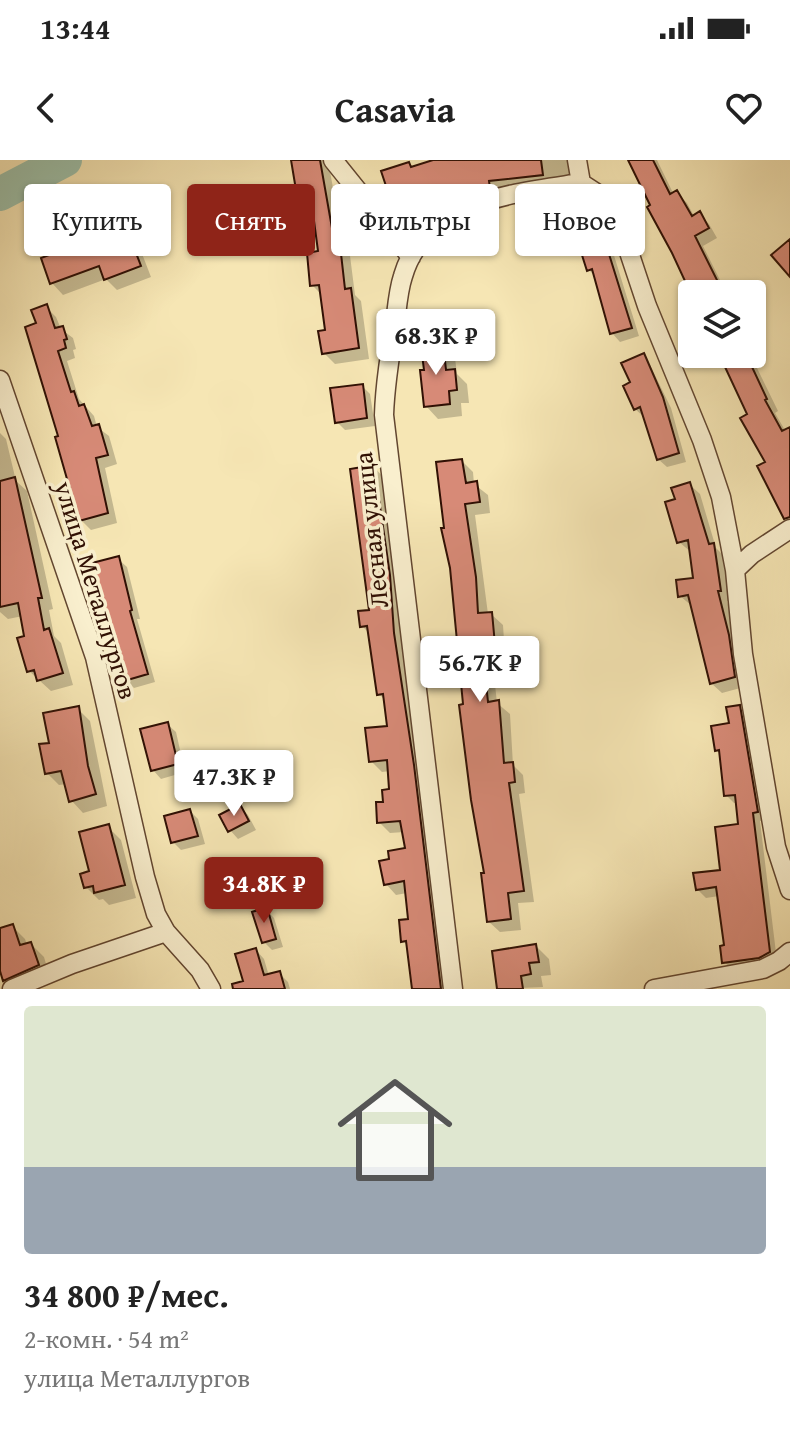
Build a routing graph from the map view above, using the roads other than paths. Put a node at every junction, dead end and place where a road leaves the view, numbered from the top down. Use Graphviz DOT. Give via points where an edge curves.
graph roads {
  1 [pos="333,160"];
  2 [pos="577,160"];
  3 [pos="581,183"];
  4 [pos="411,257"];
  5 [pos="0,380"];
  6 [pos="790,529"];
  7 [pos="735,570"];
  8 [pos="790,890"];
  9 [pos="166,932"];
  10 [pos="790,952"];
  11 [pos="12,989"];
  12 [pos="211,989"];
  13 [pos="453,989"];
  14 [pos="654,989"];
  1 -- 4 [label="street"];
  2 -- 3 [label="street"];
  3 -- 4 [label="street, Лесная улица" via="468,208 432,229"];
  3 -- 7 [label="street" via="601,196 622,231 714,473"];
  4 -- 13 [label="street, Лесная улица" via="398,298 384,415"];
  5 -- 9 [label="street, улица Металлургов" via="95,657 145,877"];
  6 -- 7 [label="street"];
  7 -- 8 [label="street" via="745,668 776,847"];
  9 -- 11 [label="street"];
  9 -- 12 [label="street, улица Металлургов"];
  10 -- 14 [label="street" via="763,969"];
}
